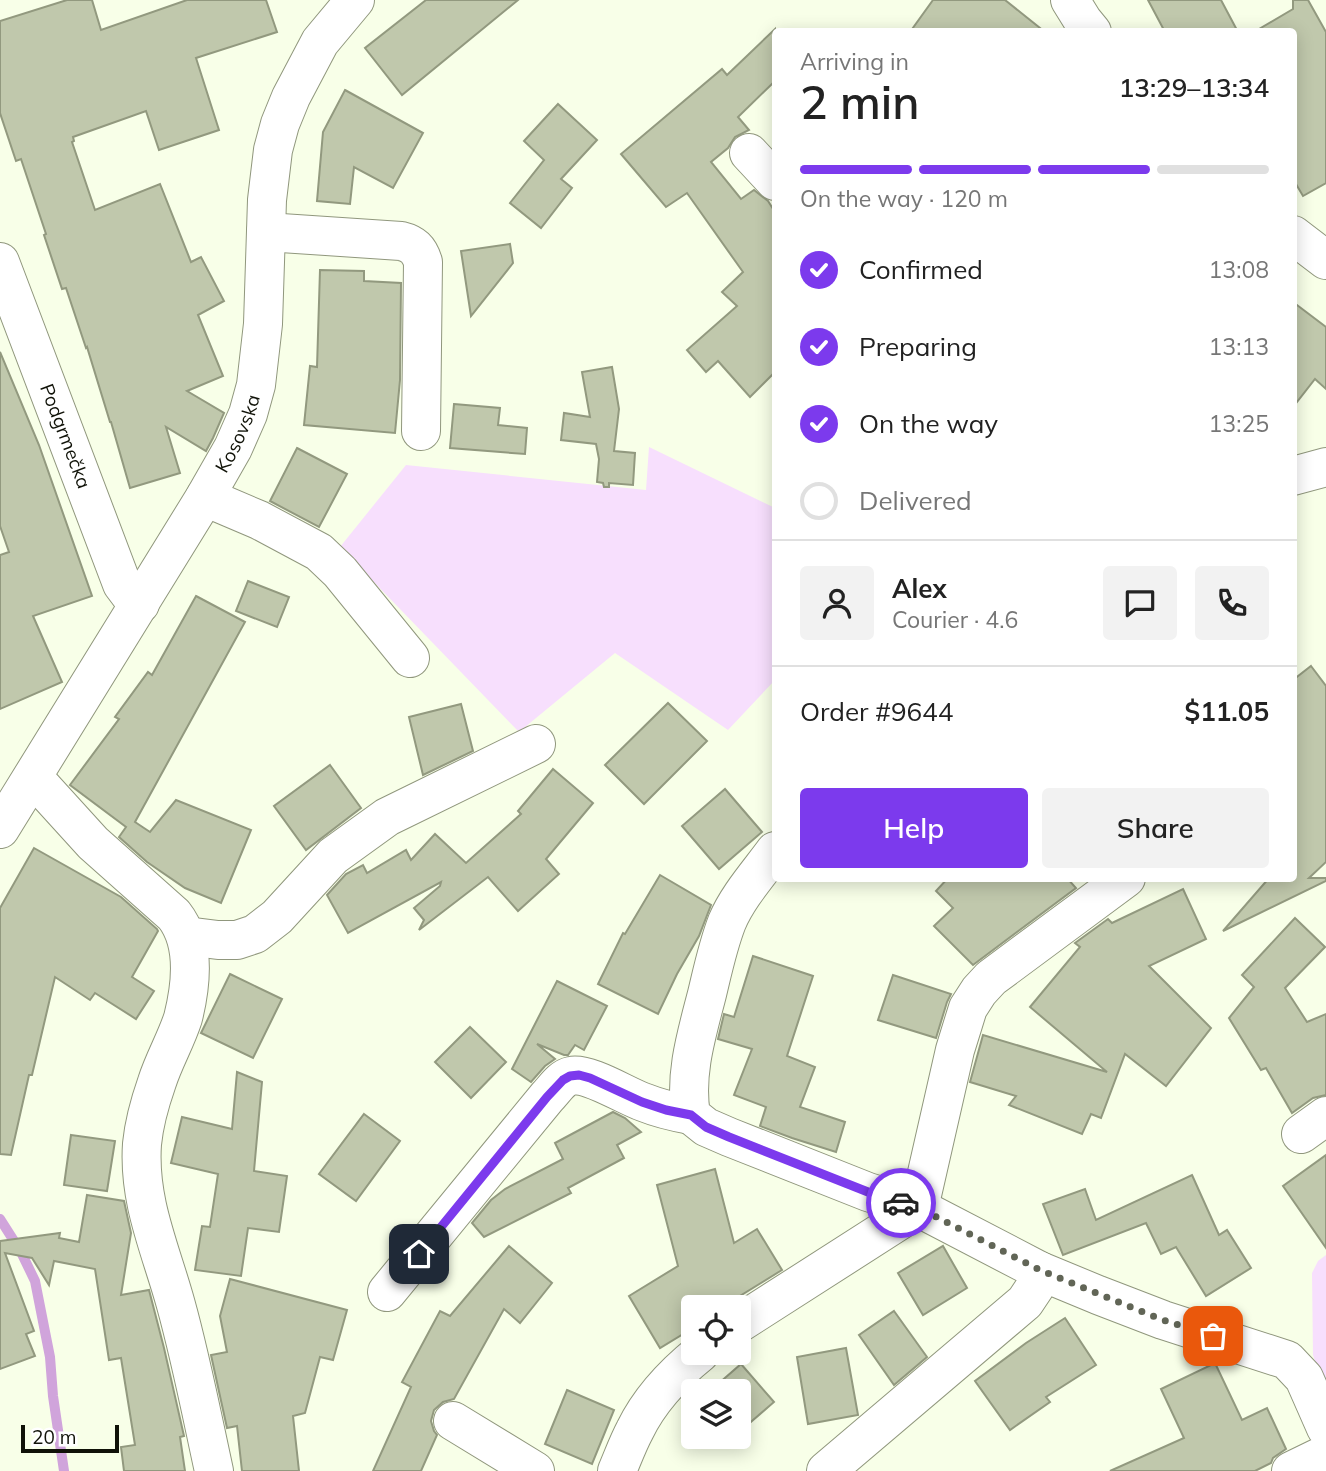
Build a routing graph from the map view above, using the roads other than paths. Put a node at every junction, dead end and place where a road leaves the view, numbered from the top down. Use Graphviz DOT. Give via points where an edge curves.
graph roads {
  1 [pos="355,0"];
  2 [pos="1070,0"];
  3 [pos="1089,28"];
  4 [pos="749,153"];
  5 [pos="772,178"];
  6 [pos="266,232"];
  7 [pos="1297,237"];
  8 [pos="1326,260"];
  9 [pos="0,262"];
  10 [pos="421,431"];
  11 [pos="1326,467"];
  12 [pos="1297,475"];
  13 [pos="205,497"];
  14 [pos="140,604"];
  15 [pos="410,658"];
  16 [pos="536,744"];
  17 [pos="33,777"];
  18 [pos="0,829"];
  19 [pos="772,855"];
  20 [pos="1121,882"];
  21 [pos="186,936"];
  22 [pos="691,1115"];
  23 [pos="919,1208"];
  24 [pos="1040,1270"];
  25 [pos="387,1292"];
  26 [pos="751,1316"];
  27 [pos="687,1365"];
  28 [pos="453,1421"];
  29 [pos="1326,1428"];
  30 [pos="1326,1454"];
  31 [pos="214,1471"];
  32 [pos="535,1471"];
  33 [pos="617,1471"];
  34 [pos="826,1471"];
  35 [pos="1291,1471"];
  1 -- 6 [label="street, Kosovska" via="320,42 280,124 273,150"];
  2 -- 3 [label="street"];
  4 -- 5 [label="street"];
  6 -- 10 [label="street" via="401,241 420,253"];
  6 -- 13 [label="street, Kosovska" via="256,385 233,448"];
  7 -- 8 [label="street"];
  9 -- 14 [label="street, Podgrmečka" via="122,584"];
  11 -- 12 [label="street"];
  13 -- 14 [label="street, Kosovska"];
  13 -- 15 [label="street" via="319,552"];
  14 -- 17 [label="street, Kosovska"];
  16 -- 21 [label="street" via="387,817 333,856 277,917 255,934 237,940"];
  17 -- 18 [label="street, Kosovska"];
  17 -- 21 [label="street" via="93,843 174,915"];
  19 -- 22 [label="street" via="728,919 718,946 690,1071"];
  20 -- 23 [label="street" via="976,994 956,1050"];
  21 -- 31 [label="street" via="188,988 145,1123 142,1164 150,1224 177,1305"];
  22 -- 23 [label="street" via="729,1137"];
  22 -- 25 [label="street" via="642,1102 590,1078 579,1075 563,1080"];
  23 -- 24 [label="street"];
  23 -- 26 [label="street"];
  24 -- 29 [label="street" via="1163,1320 1287,1360 1304,1378"];
  24 -- 34 [label="street" via="1025,1302"];
  27 -- 33 [label="street" via="648,1408"];
  28 -- 32 [label="street"];
  30 -- 35 [label="street"];
}
